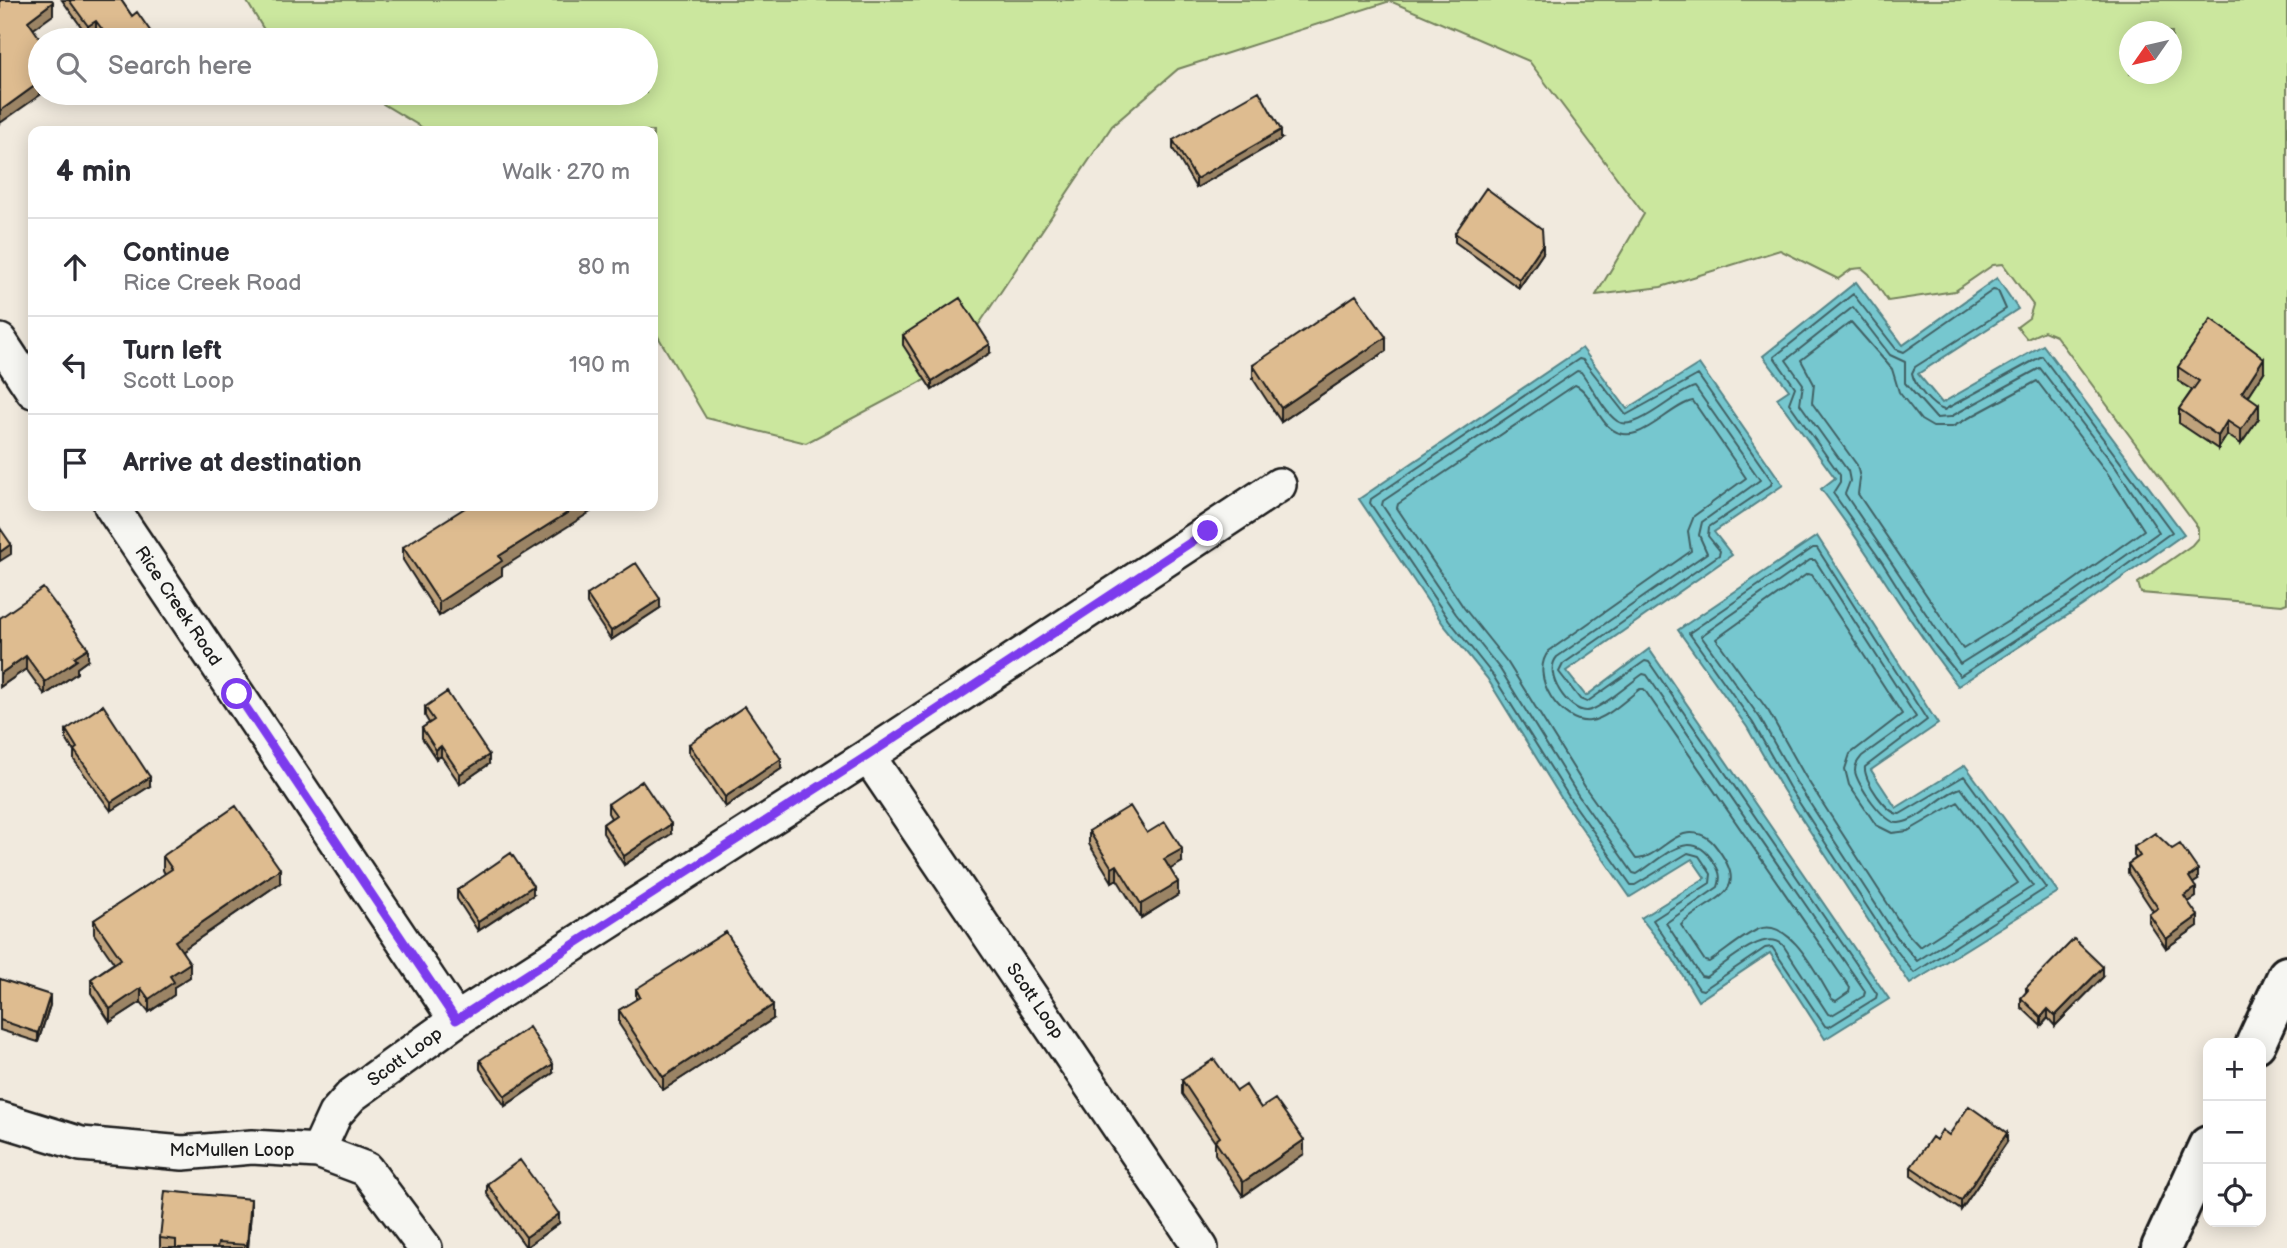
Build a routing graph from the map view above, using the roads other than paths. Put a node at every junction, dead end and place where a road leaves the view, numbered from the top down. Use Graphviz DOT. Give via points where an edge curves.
graph roads {
  1 [pos="0,341"];
  2 [pos="28,383"];
  3 [pos="1279,485"];
  4 [pos="114,511"];
  5 [pos="867,756"];
  6 [pos="2287,976"];
  7 [pos="456,1020"];
  8 [pos="2258,1038"];
  9 [pos="0,1119"];
  10 [pos="318,1151"];
  11 [pos="2203,1157"];
  12 [pos="425,1248"];
  13 [pos="1201,1248"];
  14 [pos="2161,1248"];
  1 -- 2 [label="street"];
  3 -- 5 [label="street, Scott Loop"];
  4 -- 7 [label="street, Rice Creek Road"];
  5 -- 7 [label="street, Scott Loop"];
  5 -- 13 [label="street, Scott Loop"];
  6 -- 8 [label="main road"];
  7 -- 10 [label="street, Scott Loop" via="352,1095 335,1114"];
  9 -- 10 [label="street, McMullen Loop" via="81,1144 183,1153 252,1147"];
  10 -- 12 [label="street, McMullen Loop" via="366,1169"];
  11 -- 14 [label="main road"];
}
